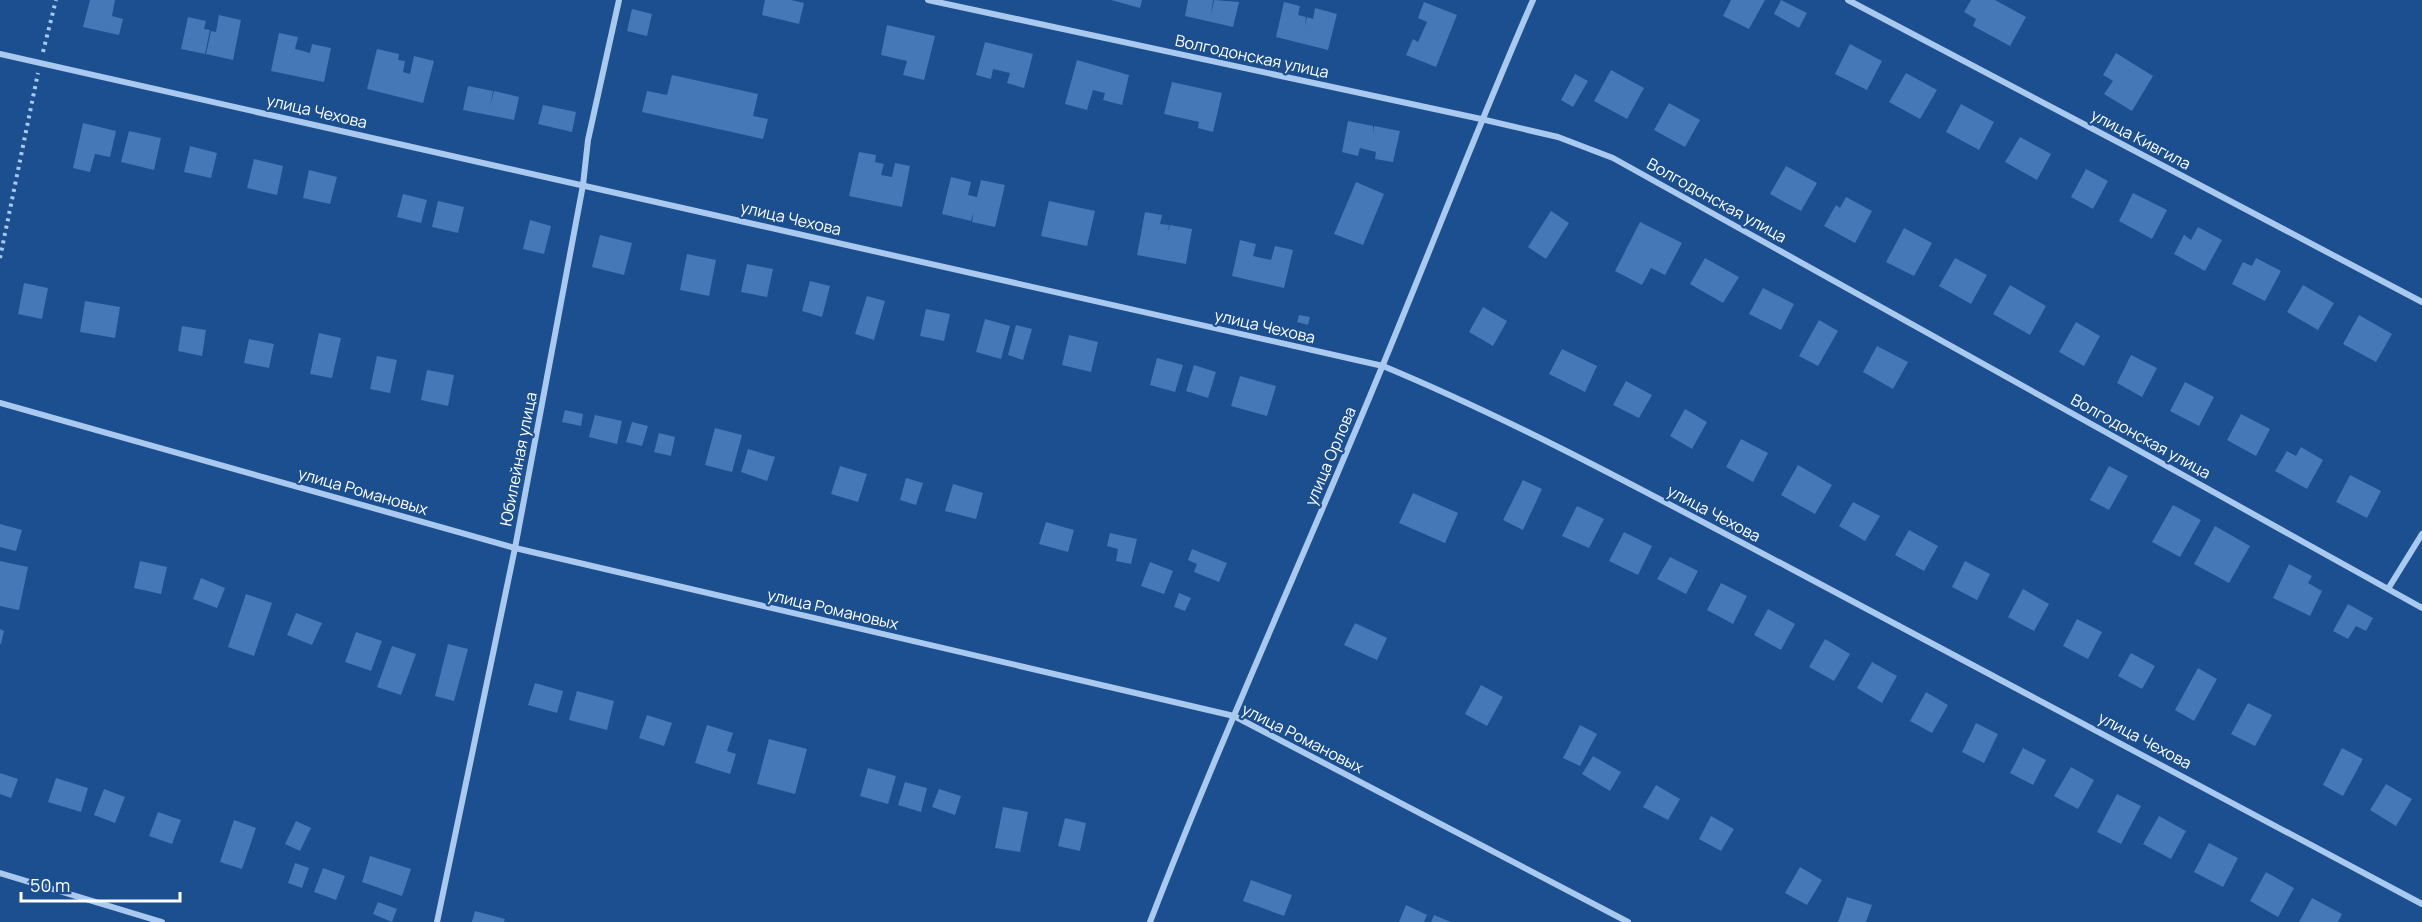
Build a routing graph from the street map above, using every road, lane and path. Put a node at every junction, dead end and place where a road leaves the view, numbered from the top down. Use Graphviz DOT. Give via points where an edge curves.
graph roads {
  1 [pos="56,0"];
  2 [pos="619,0"];
  3 [pos="928,0"];
  4 [pos="1533,0"];
  5 [pos="1848,0"];
  6 [pos="0,54"];
  7 [pos="40,63"];
  8 [pos="1481,119"];
  9 [pos="583,185"];
  10 [pos="0,258"];
  11 [pos="2422,302"];
  12 [pos="1383,366"];
  13 [pos="0,403"];
  14 [pos="2422,534"];
  15 [pos="515,548"];
  16 [pos="2388,589"];
  17 [pos="2422,608"];
  18 [pos="1234,716"];
  19 [pos="0,873"];
  20 [pos="2422,904"];
  21 [pos="162,922"];
  22 [pos="437,922"];
  23 [pos="1150,922"];
  24 [pos="1628,922"];
  1 -- 7 [label="path"];
  2 -- 9 [label="street, Юбилейная улица" via="588,140"];
  3 -- 8 [label="street, Волгодонская улица"];
  4 -- 8 [label="street, улица Орлова"];
  5 -- 11 [label="street, улица Кивгила"];
  6 -- 7 [label="street, улица Чехова"];
  7 -- 9 [label="street, улица Чехова"];
  7 -- 10 [label="path"];
  8 -- 12 [label="street, улица Орлова"];
  8 -- 16 [label="street, Волгодонская улица" via="1558,137 1613,158"];
  9 -- 12 [label="street, улица Чехова"];
  9 -- 15 [label="street, Юбилейная улица"];
  12 -- 18 [label="street, улица Орлова"];
  12 -- 20 [label="street, улица Чехова" via="1560,448"];
  13 -- 15 [label="street, улица Романовых"];
  14 -- 16 [label="street"];
  15 -- 18 [label="street, улица Романовых"];
  15 -- 22 [label="street, Юбилейная улица"];
  16 -- 17 [label="street, Волгодонская улица"];
  18 -- 23 [label="street, улица Орлова"];
  18 -- 24 [label="street, улица Романовых"];
  19 -- 21 [label="street"];
}
